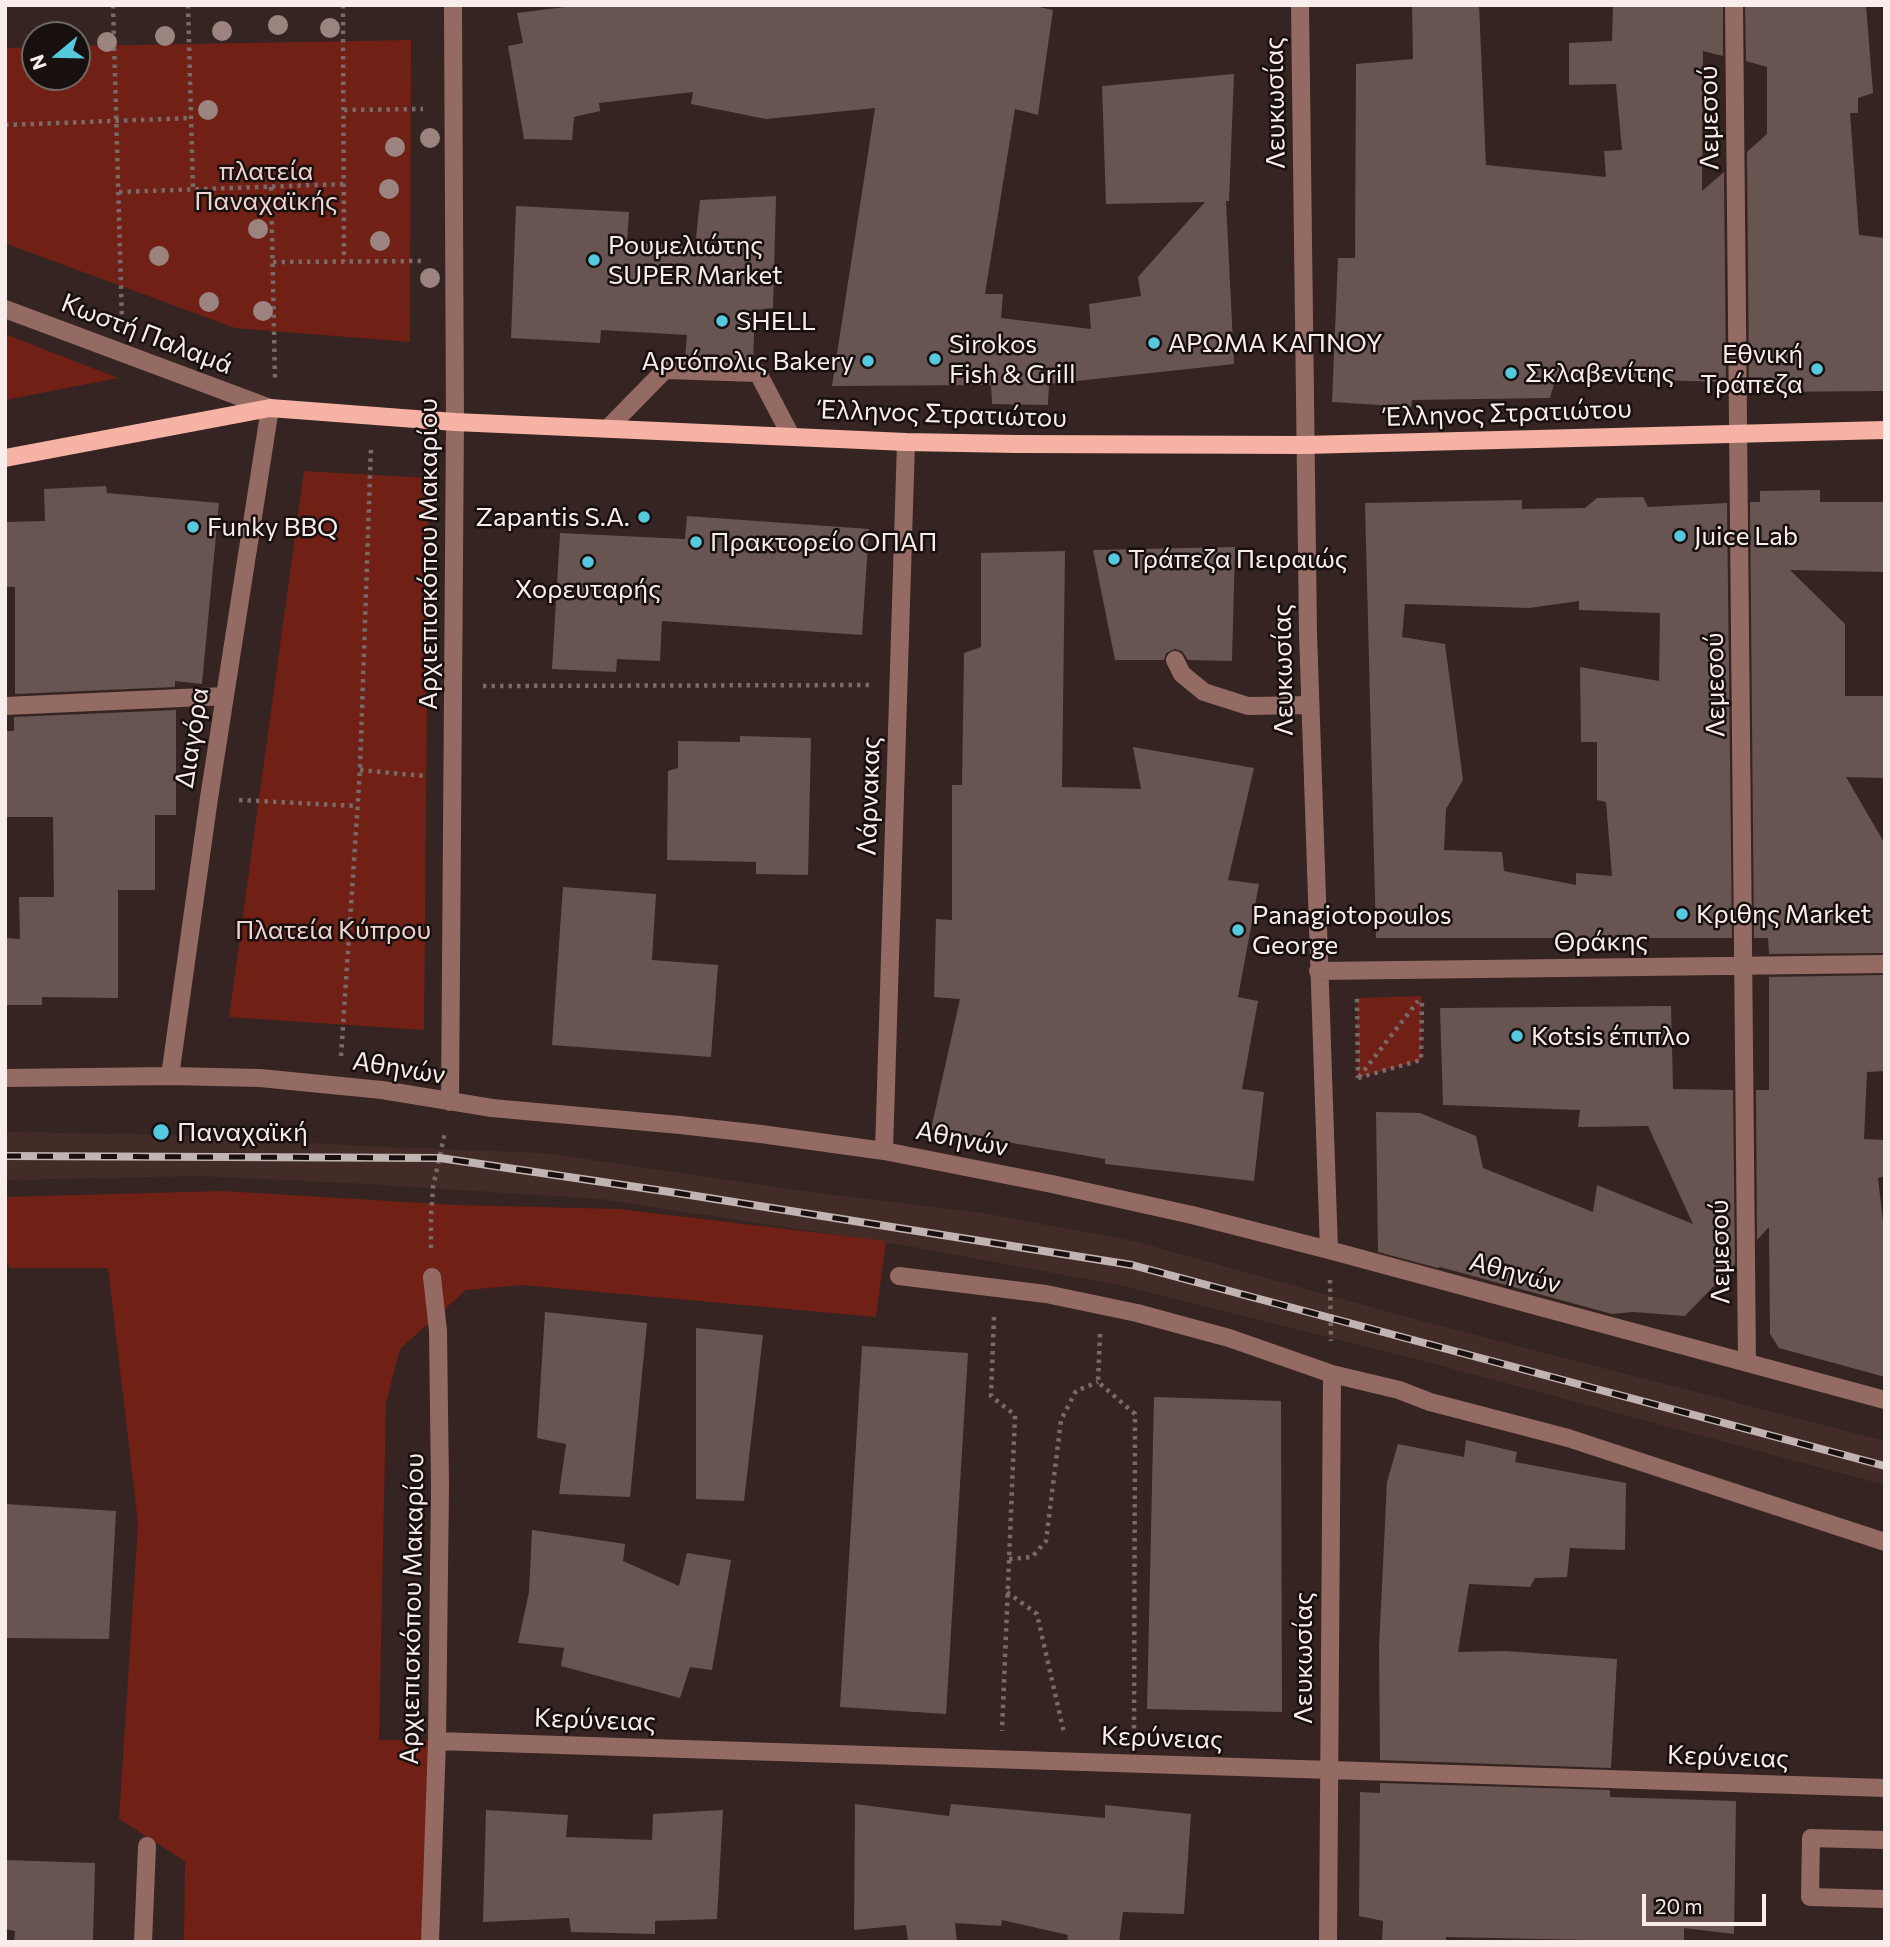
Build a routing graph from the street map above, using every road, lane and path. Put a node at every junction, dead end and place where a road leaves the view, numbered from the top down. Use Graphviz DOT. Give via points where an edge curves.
graph roads {
  1 [pos="113,5"];
  2 [pos="188,5"];
  3 [pos="343,5"];
  4 [pos="453,5"];
  5 [pos="1300,5"];
  6 [pos="1734,5"];
  7 [pos="454,108"];
  8 [pos="344,110"];
  9 [pos="191,118"];
  10 [pos="116,121"];
  11 [pos="5,125"];
  12 [pos="344,184"];
  13 [pos="271,187"];
  14 [pos="193,190"];
  15 [pos="118,192"];
  16 [pos="344,261"];
  17 [pos="454,261"];
  18 [pos="272,262"];
  19 [pos="5,309"];
  20 [pos="123,352"];
  21 [pos="273,408"];
  22 [pos="372,415"];
  23 [pos="455,422"];
  24 [pos="608,428"];
  25 [pos="1885,430"];
  26 [pos="1739,433"];
  27 [pos="791,436"];
  28 [pos="906,442"];
  29 [pos="1305,445"];
  30 [pos="5,458"];
  31 [pos="1175,660"];
  32 [pos="899,684"];
  33 [pos="453,686"];
  34 [pos="225,695"];
  35 [pos="1310,705"];
  36 [pos="5,706"];
  37 [pos="360,770"];
  38 [pos="453,778"];
  39 [pos="209,798"];
  40 [pos="358,806"];
  41 [pos="1885,964"];
  42 [pos="1744,966"];
  43 [pos="1318,971"];
  44 [pos="1357,998"];
  45 [pos="170,1076"];
  46 [pos="5,1078"];
  47 [pos="1358,1078"];
  48 [pos="339,1085"];
  49 [pos="450,1102"];
  50 [pos="884,1152"];
  51 [pos="1329,1250"];
  52 [pos="899,1276"];
  53 [pos="432,1277"];
  54 [pos="995,1286"];
  55 [pos="1101,1305"];
  56 [pos="1748,1363"];
  57 [pos="1332,1374"];
  58 [pos="1098,1382"];
  59 [pos="1885,1400"];
  60 [pos="1885,1542"];
  61 [pos="1009,1559"];
  62 [pos="1007,1592"];
  63 [pos="437,1741"];
  64 [pos="1000,1760"];
  65 [pos="1070,1761"];
  66 [pos="1133,1764"];
  67 [pos="1329,1770"];
  68 [pos="1885,1788"];
  69 [pos="1885,1840"];
  70 [pos="147,1846"];
  71 [pos="1885,1899"];
  72 [pos="144,1942"];
  73 [pos="430,1942"];
  74 [pos="1328,1942"];
  1 -- 10 [label="path"];
  2 -- 9 [label="path"];
  3 -- 8 [label="path"];
  4 -- 7 [label="street, Αρχιεπισκόπου Μακαρίου"];
  5 -- 29 [label="street, Λευκωσίας"];
  6 -- 26 [label="street, Λεμεσού"];
  7 -- 8 [label="path"];
  7 -- 17 [label="street, Αρχιεπισκόπου Μακαρίου"];
  8 -- 12 [label="path"];
  9 -- 10 [label="path"];
  9 -- 14 [label="path"];
  10 -- 11 [label="path"];
  10 -- 15 [label="path"];
  12 -- 13 [label="path"];
  12 -- 16 [label="path"];
  13 -- 14 [label="path"];
  13 -- 18 [label="path"];
  14 -- 15 [label="path"];
  15 -- 20 [label="path"];
  16 -- 17 [label="path"];
  16 -- 18 [label="path"];
  17 -- 23 [label="street, Αρχιεπισκόπου Μακαρίου"];
  18 -- 21 [label="path"];
  19 -- 20 [label="street, Κωστή Παλαμά"];
  20 -- 21 [label="street, Κωστή Παλαμά"];
  21 -- 22 [label="main road, Έλληνος Στρατιώτου"];
  21 -- 30 [label="main road, Έλληνος Στρατιώτου"];
  21 -- 34 [label="street, Διαγόρα"];
  22 -- 23 [label="main road, Έλληνος Στρατιώτου"];
  22 -- 37 [label="path"];
  23 -- 24 [label="main road, Έλληνος Στρατιώτου"];
  23 -- 33 [label="street, Αρχιεπισκόπου Μακαρίου"];
  24 -- 27 [label="main road, Έλληνος Στρατιώτου"];
  24 -- 27 [label="street" via="665,370 758,373"];
  25 -- 26 [label="main road, Έλληνος Στρατιώτου"];
  26 -- 29 [label="main road, Έλληνος Στρατιώτου"];
  26 -- 42 [label="street, Λεμεσού"];
  27 -- 28 [label="main road, Έλληνος Στρατιώτου"];
  28 -- 29 [label="main road, Έλληνος Στρατιώτου"];
  28 -- 32 [label="street, Λάρνακας"];
  29 -- 35 [label="street, Λευκωσίας"];
  31 -- 35 [label="street" via="1182,674 1204,692 1248,706"];
  32 -- 33 [label="path"];
  32 -- 50 [label="street, Λάρνακας"];
  33 -- 38 [label="street, Αρχιεπισκόπου Μακαρίου"];
  34 -- 36 [label="street"];
  34 -- 39 [label="street, Διαγόρα"];
  35 -- 43 [label="street, Λευκωσίας"];
  37 -- 38 [label="path"];
  37 -- 40 [label="path"];
  38 -- 49 [label="street, Αρχιεπισκόπου Μακαρίου"];
  39 -- 40 [label="path"];
  39 -- 45 [label="street, Διαγόρα"];
  40 -- 48 [label="path"];
  41 -- 42 [label="street, Θράκης"];
  42 -- 43 [label="street, Θράκης"];
  42 -- 56 [label="street, Λεμεσού"];
  43 -- 51 [label="street, Λευκωσίας"];
  44 -- 47 [label="path"];
  45 -- 46 [label="street, Αθηνών"];
  45 -- 48 [label="street, Αθηνών"];
  47 -- 47 [label="path" via="1421,1060 1422,996 1366,1068"];
  48 -- 49 [label="street, Αθηνών"];
  49 -- 50 [label="street, Αθηνών" via="761,1134"];
  49 -- 53 [label="path" via="433,1187"];
  50 -- 51 [label="street, Αθηνών" via="1159,1208"];
  51 -- 56 [label="street, Αθηνών"];
  51 -- 57 [label="path"];
  52 -- 54 [label="street"];
  53 -- 63 [label="street, Αρχιεπισκόπου Μακαρίου" via="440,1416"];
  54 -- 55 [label="street"];
  54 -- 61 [label="path" via="991,1396 1015,1415"];
  55 -- 57 [label="street" via="1229,1338"];
  55 -- 58 [label="path"];
  56 -- 59 [label="street, Αθηνών"];
  57 -- 60 [label="street" via="1568,1438"];
  57 -- 67 [label="street, Λευκωσίας"];
  58 -- 61 [label="path" via="1076,1391 1061,1420 1046,1541 1031,1557"];
  58 -- 66 [label="path" via="1135,1414"];
  61 -- 62 [label="path"];
  62 -- 64 [label="path"];
  62 -- 65 [label="path" via="1037,1614"];
  63 -- 64 [label="street, Κερύνειας"];
  63 -- 73 [label="street, Αρχιεπισκόπου Μακαρίου"];
  64 -- 65 [label="street, Κερύνειας"];
  65 -- 66 [label="street, Κερύνειας"];
  66 -- 67 [label="street, Κερύνειας"];
  67 -- 68 [label="street, Κερύνειας"];
  67 -- 74 [label="street, Λευκωσίας"];
  69 -- 71 [label="street" via="1811,1838 1810,1897"];
  70 -- 72 [label="street"];
}
